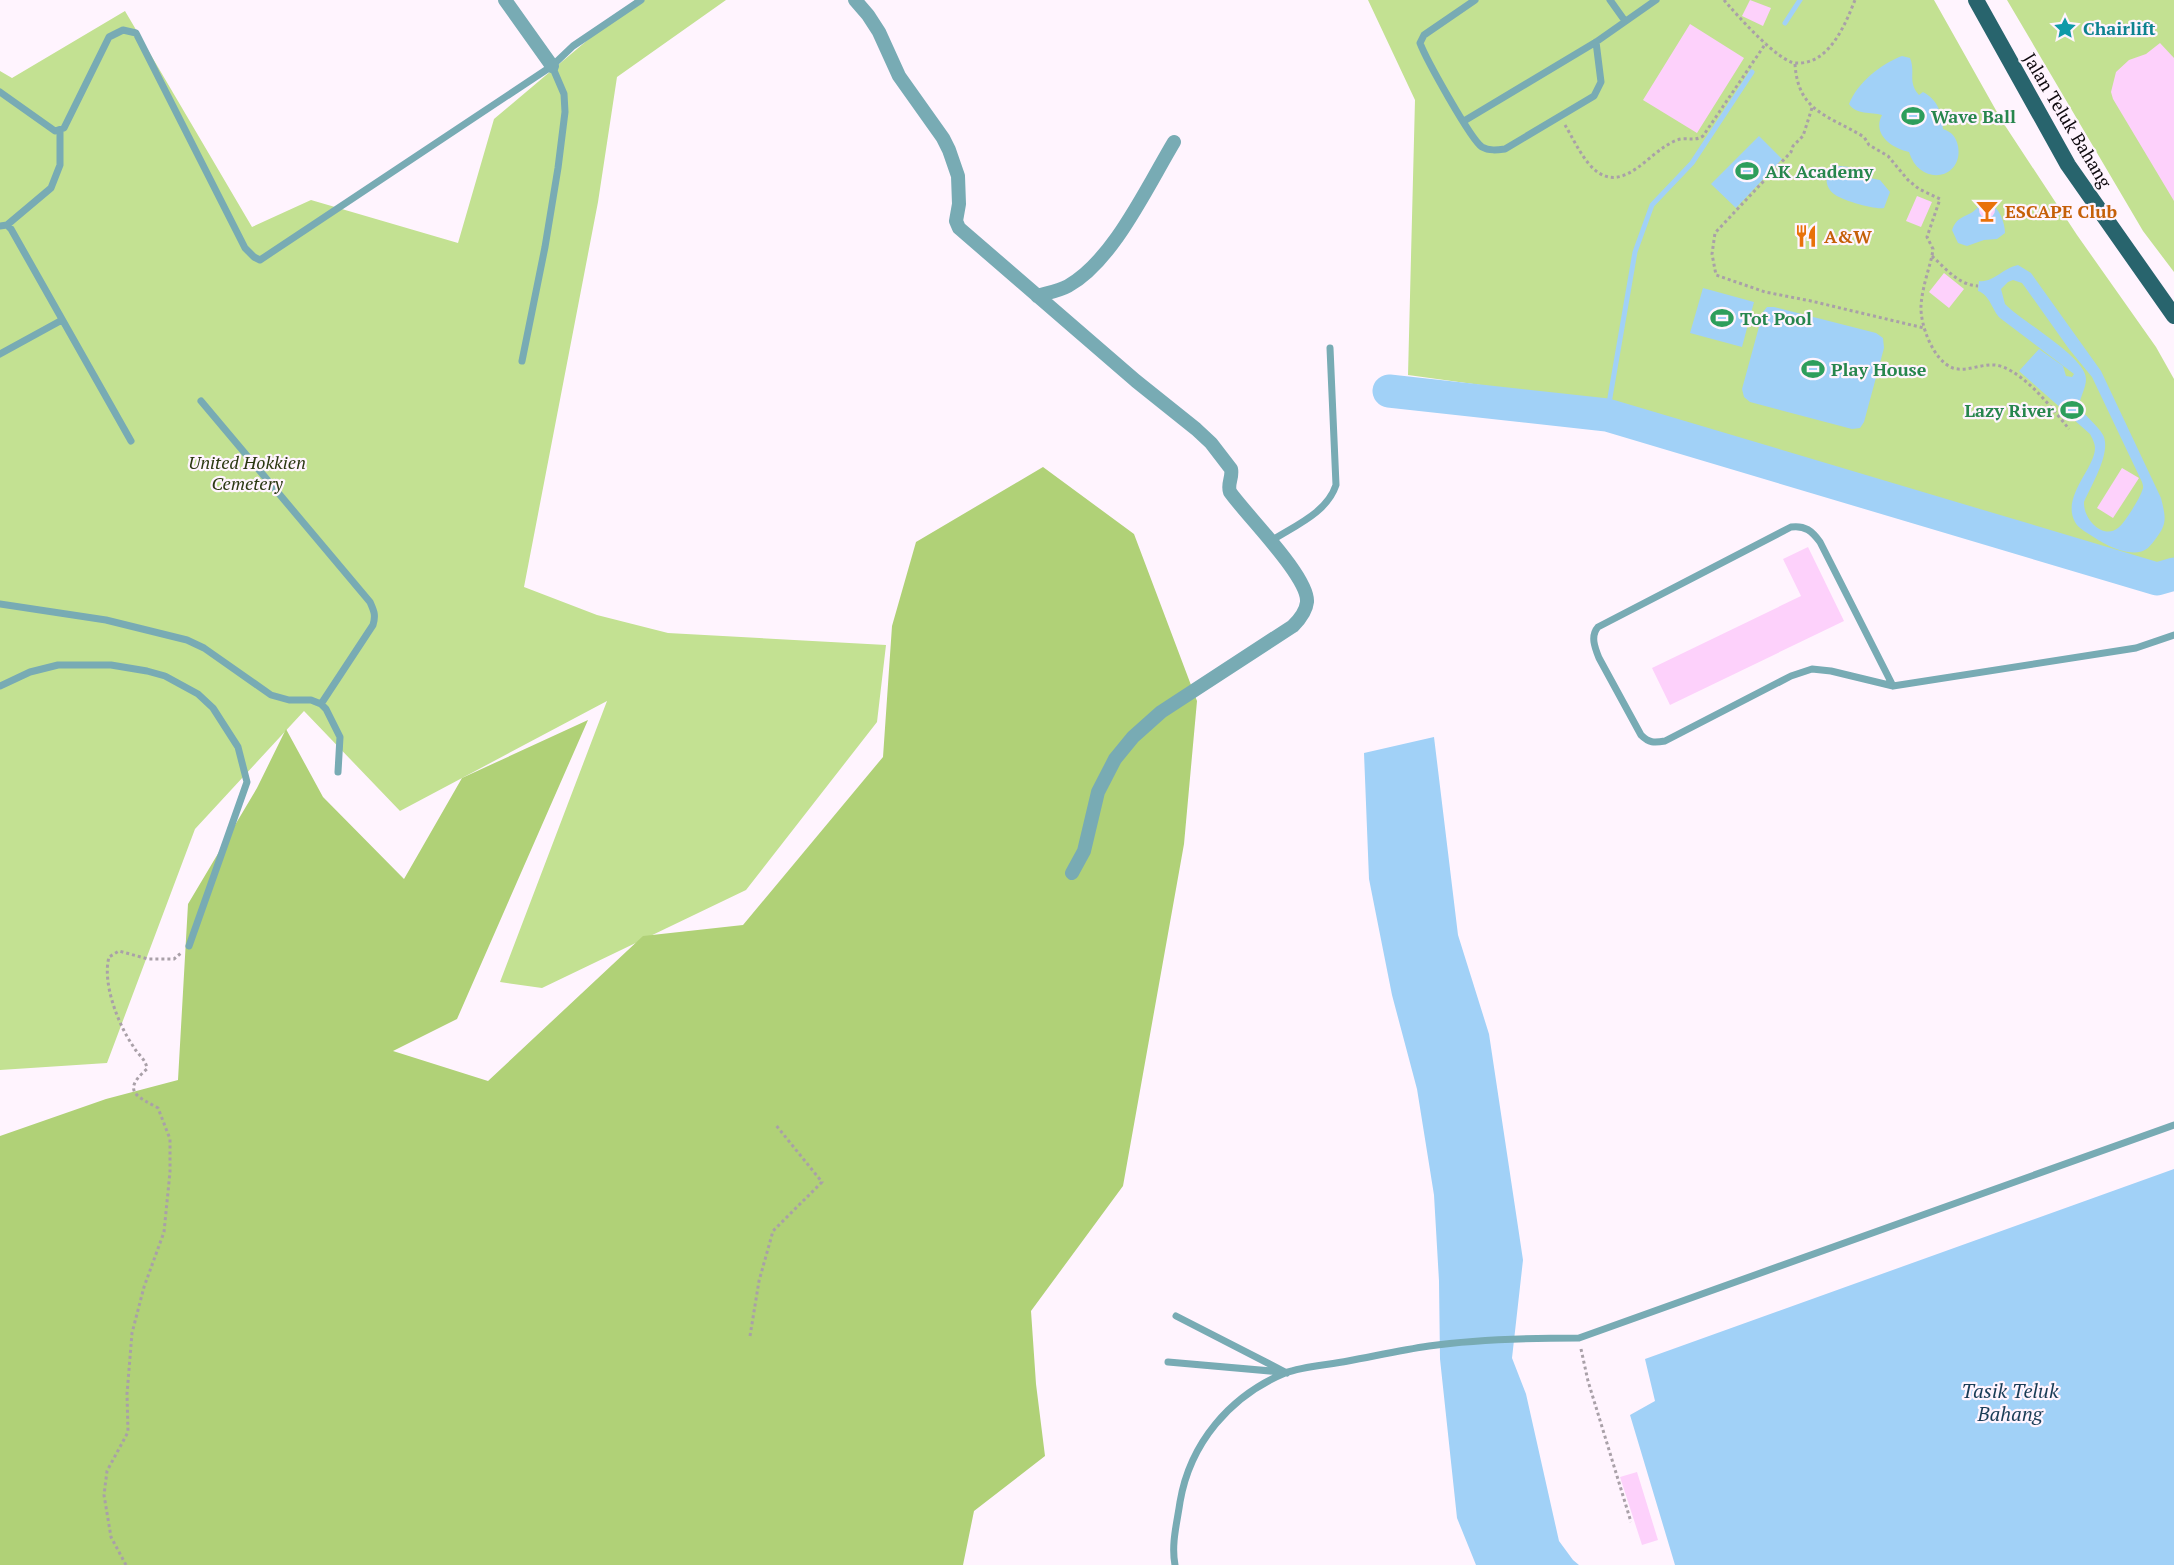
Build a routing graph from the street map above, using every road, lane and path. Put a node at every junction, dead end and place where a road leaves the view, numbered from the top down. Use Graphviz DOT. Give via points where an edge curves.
graph roads {
  1 [pos="505,0"];
  2 [pos="641,0"];
  3 [pos="855,0"];
  4 [pos="1475,0"];
  5 [pos="1610,0"];
  6 [pos="1656,0"];
  7 [pos="1724,0"];
  8 [pos="1855,0"];
  9 [pos="1978,1"];
  10 [pos="1625,21"];
  11 [pos="1596,42"];
  12 [pos="1766,43"];
  13 [pos="1795,63"];
  14 [pos="552,66"];
  15 [pos="0,92"];
  16 [pos="1812,108"];
  17 [pos="1559,116"];
  18 [pos="1464,121"];
  19 [pos="60,130"];
  20 [pos="1174,142"];
  21 [pos="3,226"];
  22 [pos="1932,256"];
  23 [pos="1978,286"];
  24 [pos="1037,296"];
  25 [pos="2174,316"];
  26 [pos="62,320"];
  27 [pos="1925,328"];
  28 [pos="1329,348"];
  29 [pos="0,354"];
  30 [pos="522,362"];
  31 [pos="201,401"];
  32 [pos="2069,429"];
  33 [pos="130,441"];
  34 [pos="1271,541"];
  35 [pos="0,604"];
  36 [pos="2174,635"];
  37 [pos="0,686"];
  38 [pos="1893,686"];
  39 [pos="321,704"];
  40 [pos="338,772"];
  41 [pos="1072,873"];
  42 [pos="189,946"];
  43 [pos="776,1124"];
  44 [pos="2174,1125"];
  45 [pos="1176,1316"];
  46 [pos="750,1336"];
  47 [pos="1579,1338"];
  48 [pos="1168,1362"];
  49 [pos="1287,1373"];
  50 [pos="1631,1522"];
  51 [pos="126,1565"];
  52 [pos="1174,1565"];
  1 -- 14 [label="street"];
  2 -- 14 [label="lane" via="573,46"];
  3 -- 24 [label="street" via="879,32 907,89 949,150 958,176 959,228"];
  4 -- 18 [label="lane" via="1420,41"];
  5 -- 10 [label="lane"];
  6 -- 10 [label="lane"];
  7 -- 12 [label="path"];
  8 -- 13 [label="path" via="1830,46 1817,58"];
  9 -- 25 [label="main road, Jalan Teluk Bahang" via="2068,165"];
  10 -- 11 [label="lane"];
  11 -- 17 [label="lane" via="1599,89 1594,96"];
  11 -- 18 [label="lane"];
  12 -- 13 [label="path"];
  12 -- 17 [label="path" via="1703,136 1672,142 1626,175 1610,177 1597,173"];
  13 -- 16 [label="path" via="1796,77"];
  14 -- 19 [label="lane" via="260,260 245,248 136,33 123,30 109,37"];
  14 -- 30 [label="lane" via="564,94 565,112 545,247"];
  15 -- 19 [label="lane" via="55,131"];
  16 -- 22 [label="path" via="1864,137 1919,189 1940,199 1927,237"];
  16 -- 27 [label="path" via="1803,136 1791,152 1715,233 1712,254 1716,276 1765,292"];
  17 -- 18 [label="lane" via="1505,148 1493,150 1477,143"];
  19 -- 21 [label="lane" via="60,165 51,188"];
  20 -- 24 [label="street" via="1111,247 1067,287"];
  21 -- 26 [label="lane" via="11,229"];
  22 -- 23 [label="path" via="1962,282"];
  22 -- 27 [label="path" via="1921,309"];
  24 -- 34 [label="street" via="1212,443 1231,469 1230,492"];
  26 -- 29 [label="lane"];
  26 -- 33 [label="lane"];
  27 -- 32 [label="path" via="1935,352 1952,368 1987,364 2017,374"];
  28 -- 34 [label="lane" via="1334,492 1324,506"];
  31 -- 39 [label="lane" via="370,602 376,617"];
  34 -- 41 [label="street" via="1305,591 1307,602 1300,619 1161,712 1133,737 1115,759 1098,792 1084,851"];
  35 -- 39 [label="lane" via="117,622 187,640 271,695"];
  36 -- 38 [label="lane" via="2136,648"];
  37 -- 42 [label="lane" via="58,665 111,665 165,676 198,694 213,708 238,747 247,782"];
  38 -- 38 [label="lane" via="1812,669 1665,741 1650,742 1641,735 1599,658 1594,634 1598,627 1791,527 1804,527 1820,542"];
  39 -- 40 [label="lane" via="340,737"];
  42 -- 51 [label="path" via="174,959 148,959 119,951 109,957 106,969 109,995 131,1044 146,1062 147,1070 134,1084 136,1096 158,1108 170,1139 164,1232 132,1333 128,1432 107,1471 104,1495 111,1537"];
  43 -- 46 [label="path" via="822,1182 773,1231"];
  44 -- 47 [label="lane"];
  45 -- 49 [label="lane"];
  47 -- 49 [label="lane" via="1520,1338 1429,1346"];
  47 -- 50 [label="path" via="1588,1381"];
  48 -- 49 [label="lane"];
  49 -- 52 [label="lane" via="1250,1392 1208,1432 1183,1487 1172,1550"];
}
